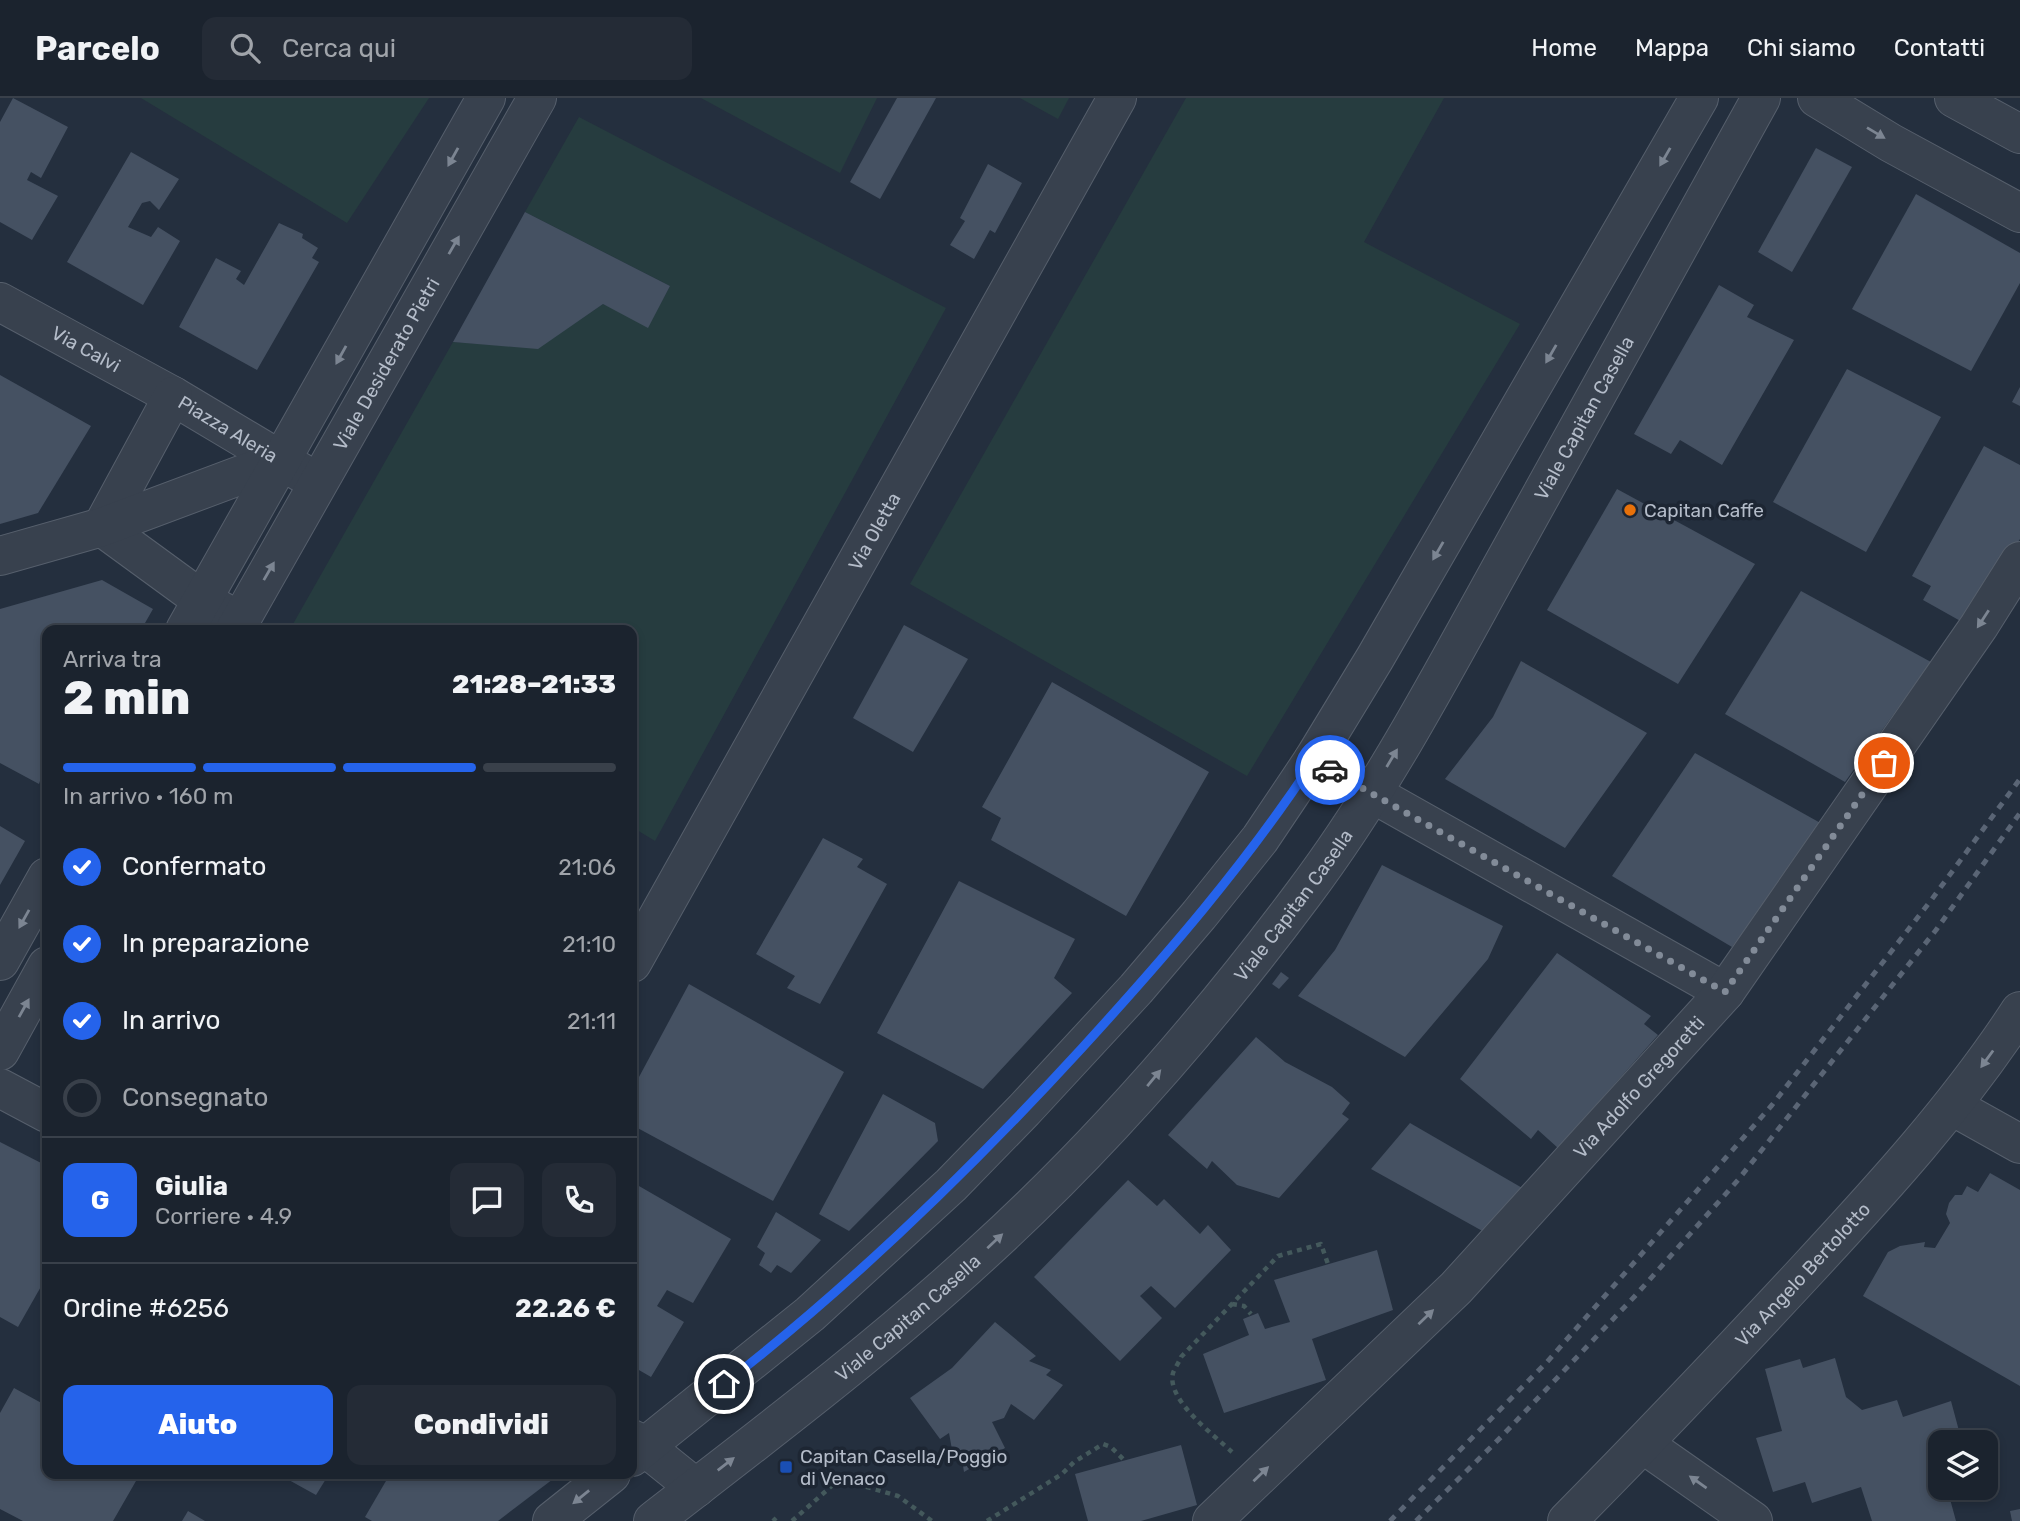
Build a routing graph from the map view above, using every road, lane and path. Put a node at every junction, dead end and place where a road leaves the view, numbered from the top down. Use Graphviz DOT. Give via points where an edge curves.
graph roads {
  1 [pos="486,98"];
  2 [pos="537,98"];
  3 [pos="1117,98"];
  4 [pos="1699,98"];
  5 [pos="1761,98"];
  6 [pos="1817,98"];
  7 [pos="1954,98"];
  8 [pos="2020,134"];
  9 [pos="2020,213"];
  10 [pos="0,302"];
  11 [pos="173,396"];
  12 [pos="281,460"];
  13 [pos="318,483"];
  14 [pos="102,527"];
  15 [pos="0,556"];
  16 [pos="2020,561"];
  17 [pos="194,615"];
  18 [pos="234,625"];
  19 [pos="239,625"];
  20 [pos="1314,760"];
  21 [pos="1370,793"];
  22 [pos="42,886"];
  23 [pos="637,954"];
  24 [pos="0,961"];
  25 [pos="42,975"];
  26 [pos="1725,992"];
  27 [pos="2020,1011"];
  28 [pos="0,1051"];
  29 [pos="0,1088"];
  30 [pos="1952,1106"];
  31 [pos="42,1110"];
  32 [pos="2020,1144"];
  33 [pos="1328,1265"];
  34 [pos="1231,1304"];
  35 [pos="1251,1314"];
  36 [pos="1643,1444"];
  37 [pos="637,1446"];
  38 [pos="637,1448"];
  39 [pos="1235,1455"];
  40 [pos="1125,1461"];
  41 [pos="605,1479"];
  42 [pos="696,1488"];
  43 [pos="552,1521"];
  44 [pos="653,1521"];
  45 [pos="793,1521"];
  46 [pos="932,1521"];
  47 [pos="987,1521"];
  48 [pos="1212,1521"];
  49 [pos="1567,1521"];
  50 [pos="1753,1521"];
  1 -- 12 [label="street, one-way"];
  13 -- 2 [label="street, Viale Desiderato Pietri, one-way"];
  3 -- 23 [label="street, Via Oletta"];
  4 -- 20 [label="street, one-way"];
  21 -- 5 [label="street, Viale Capitan Casella, one-way" via="1444,671"];
  6 -- 9 [label="street, one-way"];
  7 -- 8 [label="street"];
  10 -- 11 [label="street, Via Calvi"];
  11 -- 12 [label="street, Piazza Aleria"];
  11 -- 14 [label="street, Piazza Aleria"];
  12 -- 13 [label="street"];
  12 -- 14 [label="street, Piazza Aleria"];
  12 -- 17 [label="street"];
  19 -- 13 [label="street, Viale Desiderato Pietri, one-way"];
  14 -- 15 [label="street"];
  14 -- 17 [label="street"];
  16 -- 26 [label="street, Via Adolfo Gregoretti, one-way"];
  17 -- 18 [label="street"];
  20 -- 21 [label="street"];
  20 -- 37 [label="street" via="1259,839 1168,952 988,1148 843,1285 744,1369"];
  21 -- 26 [label="street"];
  42 -- 21 [label="street, Viale Capitan Casella, one-way" via="892,1331 1066,1173 1237,979 1307,890"];
  22 -- 24 [label="street, one-way"];
  28 -- 25 [label="street, one-way"];
  48 -- 26 [label="street, Via Adolfo Gregoretti, one-way" via="1456,1288"];
  27 -- 30 [label="street, Via Angelo Bertolotto, one-way"];
  29 -- 31 [label="street"];
  30 -- 32 [label="street"];
  30 -- 36 [label="street, Via Angelo Bertolotto" via="1873,1198"];
  33 -- 34 [label="path" via="1321,1244 1278,1256"];
  34 -- 35 [label="path" via="1244,1306"];
  34 -- 39 [label="path" via="1181,1357 1173,1373 1173,1388 1178,1401"];
  36 -- 49 [label="street, Via Angelo Bertolotto"];
  50 -- 36 [label="street, one-way"];
  38 -- 42 [label="street"];
  40 -- 47 [label="path" via="1103,1444"];
  41 -- 43 [label="street, one-way"];
  42 -- 44 [label="street, Viale Capitan Casella"];
  45 -- 46 [label="path" via="843,1480 898,1496"];
}
